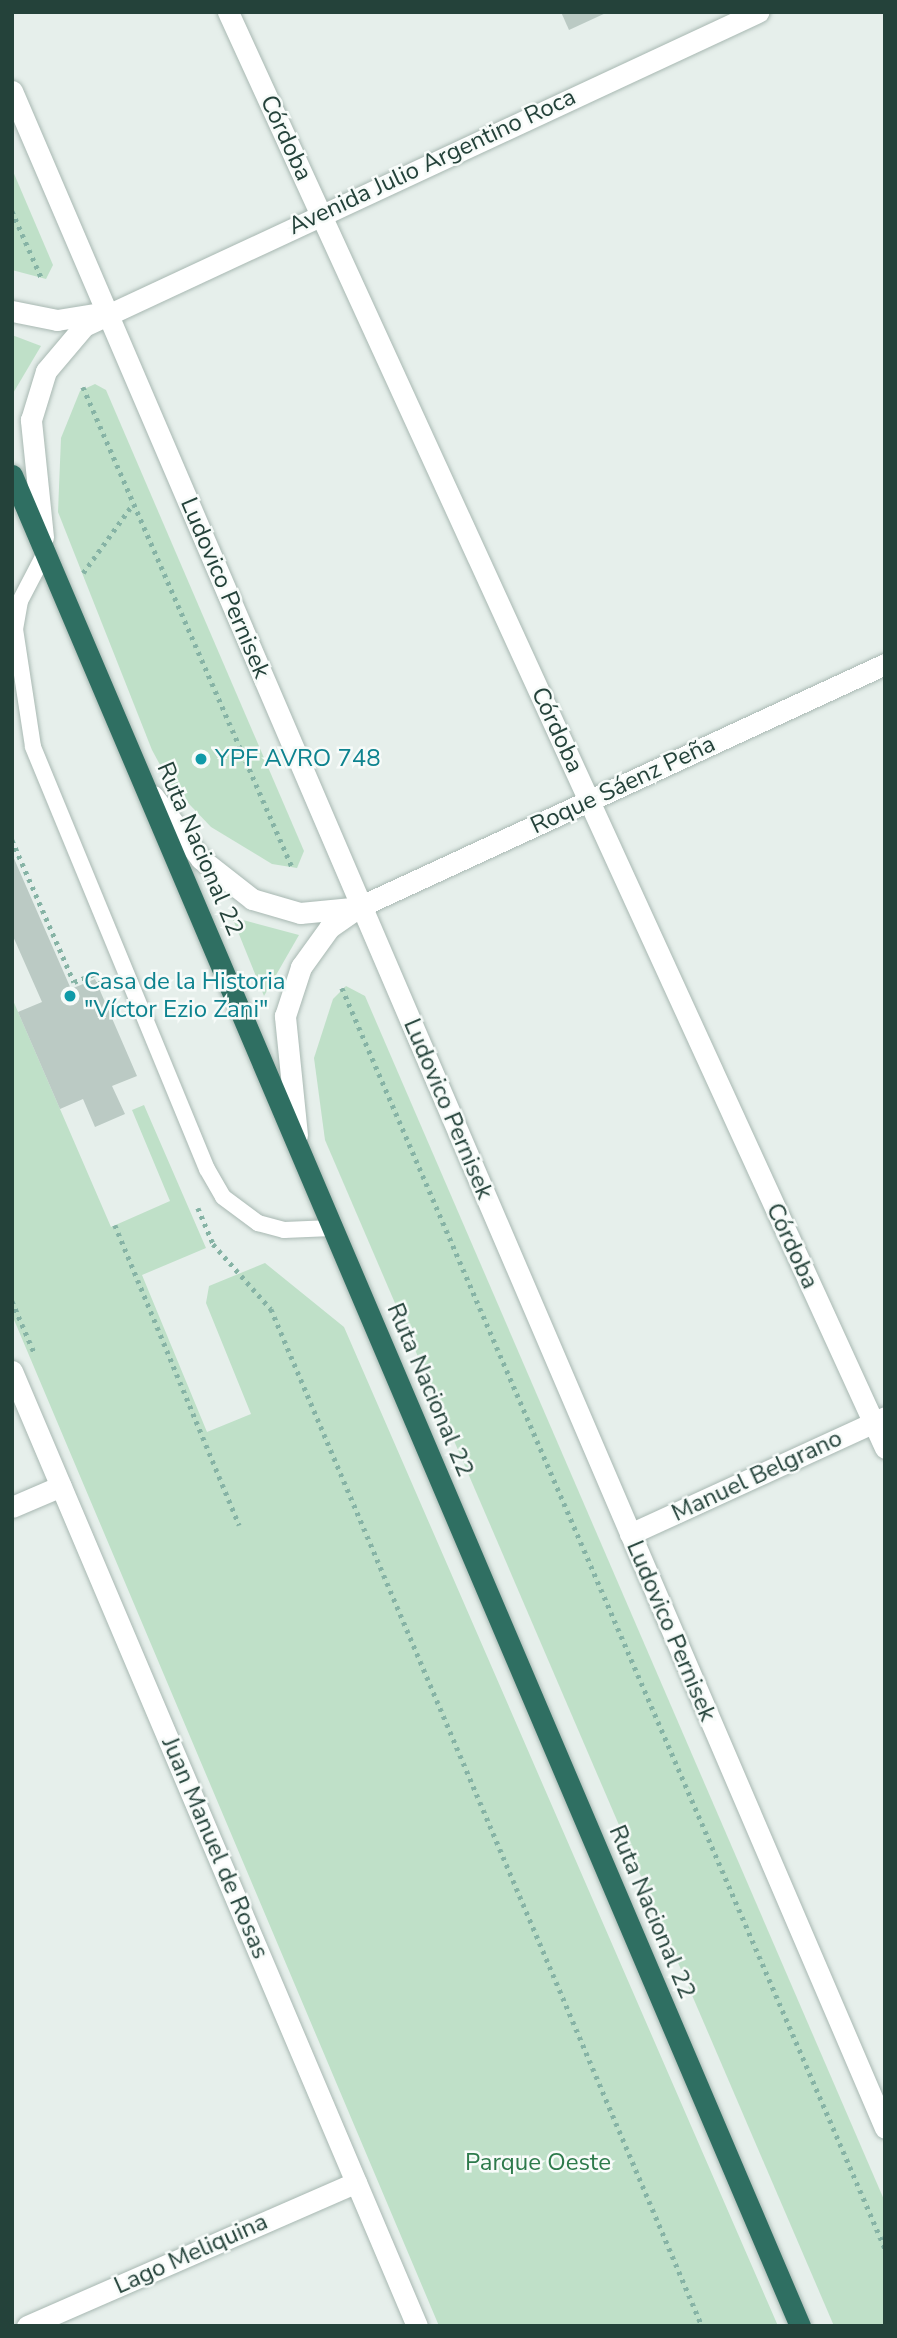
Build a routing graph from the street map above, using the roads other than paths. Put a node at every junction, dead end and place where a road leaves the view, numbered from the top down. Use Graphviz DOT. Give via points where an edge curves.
graph roads {
  1 [pos="228,12"];
  2 [pos="758,12"];
  3 [pos="12,91"];
  4 [pos="320,213"];
  5 [pos="12,311"];
  6 [pos="107,311"];
  7 [pos="12,475"];
  8 [pos="45,553"];
  9 [pos="885,664"];
  10 [pos="143,783"];
  11 [pos="589,801"];
  12 [pos="361,906"];
  13 [pos="300,1151"];
  14 [pos="332,1228"];
  15 [pos="12,1371"];
  16 [pos="879,1420"];
  17 [pos="885,1448"];
  18 [pos="61,1486"];
  19 [pos="12,1507"];
  20 [pos="630,1534"];
  21 [pos="884,2126"];
  22 [pos="356,2182"];
  23 [pos="27,2326"];
  24 [pos="417,2326"];
  25 [pos="800,2326"];
  1 -- 4 [label="street, Córdoba"];
  2 -- 4 [label="street, Avenida Julio Argentino Roca"];
  3 -- 6 [label="street, Ludovico Pernisek"];
  4 -- 6 [label="street, Avenida Julio Argentino Roca"];
  4 -- 11 [label="street, Córdoba"];
  5 -- 6 [label="street, Avenida Julio Argentino Roca" via="57,320"];
  6 -- 8 [label="street, Avenida Julio Argentino Roca" via="59,351 33,408 30,460"];
  6 -- 12 [label="street, Ludovico Pernisek"];
  7 -- 8 [label="highway, Ruta Nacional 22"];
  8 -- 10 [label="highway, Ruta Nacional 22"];
  8 -- 14 [label="lane" via="20,601 15,629 27,724 55,811 169,1080 214,1184 233,1207 271,1228"];
  9 -- 11 [label="street, Roque Sáenz Peña"];
  10 -- 12 [label="street" via="201,859 252,899 312,914"];
  10 -- 13 [label="highway, Ruta Nacional 22"];
  11 -- 12 [label="street, Roque Sáenz Peña"];
  11 -- 16 [label="street, Córdoba"];
  12 -- 13 [label="street" via="313,946 288,1003 284,1055"];
  12 -- 20 [label="street, Ludovico Pernisek"];
  13 -- 14 [label="highway, Ruta Nacional 22"];
  14 -- 25 [label="highway, Ruta Nacional 22"];
  15 -- 18 [label="street, Juan Manuel de Rosas"];
  16 -- 17 [label="street, Córdoba"];
  16 -- 20 [label="street, Manuel Belgrano"];
  18 -- 19 [label="street"];
  18 -- 22 [label="street, Juan Manuel de Rosas"];
  20 -- 21 [label="street, Ludovico Pernisek"];
  22 -- 23 [label="street, Lago Meliquina"];
  22 -- 24 [label="street, Juan Manuel de Rosas"];
}
